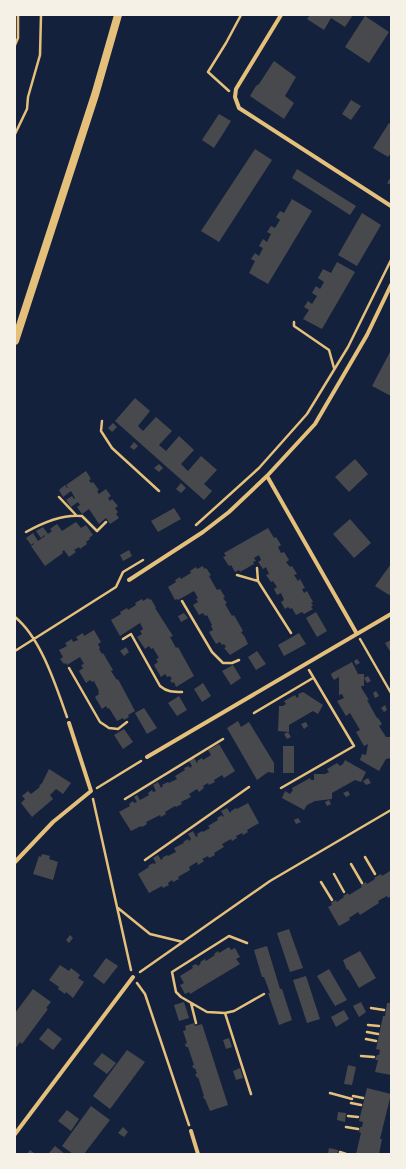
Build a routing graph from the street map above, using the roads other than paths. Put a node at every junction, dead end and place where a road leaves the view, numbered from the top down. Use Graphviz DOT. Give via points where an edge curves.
graph roads {
  1 [pos="118,15"];
  2 [pos="281,15"];
  3 [pos="391,206"];
  4 [pos="391,285"];
  5 [pos="15,341"];
  6 [pos="267,476"];
  7 [pos="129,580"];
  8 [pos="391,614"];
  9 [pos="357,634"];
  10 [pos="69,723"];
  11 [pos="147,757"];
  12 [pos="15,862"];
  13 [pos="132,978"];
  14 [pos="191,1131"];
  15 [pos="15,1134"];
  16 [pos="198,1154"];
  1 -- 5 [label="main road" via="96,95"];
  2 -- 3 [label="street" via="236,89 235,97 239,108"];
  4 -- 6 [label="street" via="367,335 315,424"];
  6 -- 7 [label="street" via="229,512 203,532"];
  6 -- 9 [label="street"];
  8 -- 9 [label="street"];
  9 -- 11 [label="street"];
  10 -- 12 [label="street" via="91,791 53,822"];
  13 -- 15 [label="street"];
  14 -- 16 [label="street"];
}
